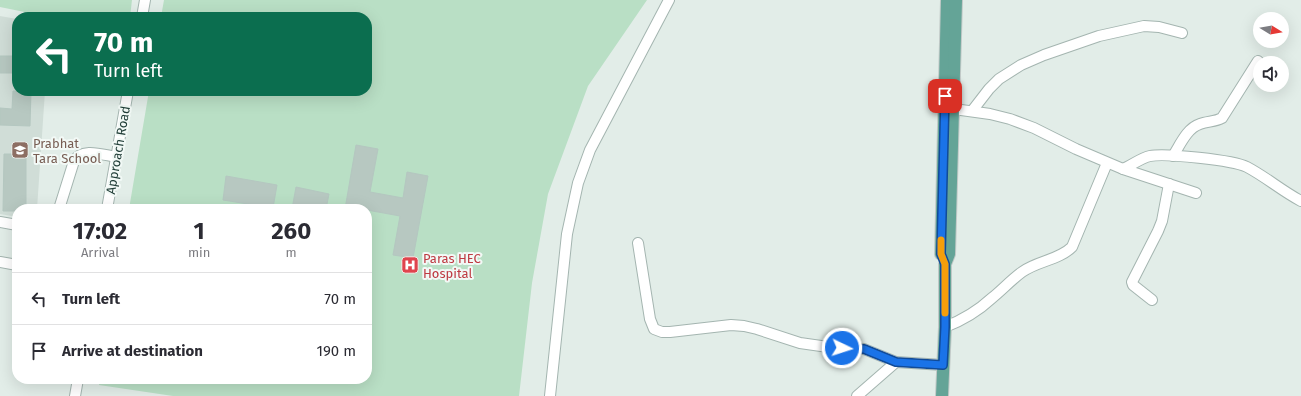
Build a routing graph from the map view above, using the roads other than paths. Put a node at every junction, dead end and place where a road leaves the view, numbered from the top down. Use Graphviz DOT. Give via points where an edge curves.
graph roads {
  1 [pos="145,0"];
  2 [pos="669,0"];
  3 [pos="947,0"];
  4 [pos="956,0"];
  5 [pos="143,12"];
  6 [pos="1182,33"];
  7 [pos="1253,69"];
  8 [pos="127,96"];
  9 [pos="954,109"];
  10 [pos="972,110"];
  11 [pos="1173,156"];
  12 [pos="116,157"];
  13 [pos="1107,163"];
  14 [pos="1123,169"];
  15 [pos="1169,184"];
  16 [pos="1196,193"];
  17 [pos="1301,201"];
  18 [pos="61,204"];
  19 [pos="108,204"];
  20 [pos="0,222"];
  21 [pos="12,224"];
  22 [pos="638,243"];
  23 [pos="0,262"];
  24 [pos="12,264"];
  25 [pos="945,264"];
  26 [pos="1152,300"];
  27 [pos="945,327"];
  28 [pos="896,362"];
  29 [pos="943,365"];
  30 [pos="77,384"];
  31 [pos="75,396"];
  32 [pos="550,396"];
  33 [pos="857,396"];
  34 [pos="942,396"];
  1 -- 5 [label="street"];
  2 -- 32 [label="street" via="590,150 578,183 567,234"];
  3 -- 25 [label="main road" via="941,254"];
  4 -- 9 [label="main road"];
  6 -- 10 [label="street" via="1144,26 1099,36 1044,55 1004,75"];
  7 -- 11 [label="street" via="1222,118 1193,128"];
  8 -- 12 [label="street, Approach Road"];
  9 -- 10 [label="street"];
  9 -- 25 [label="main road" via="949,254"];
  10 -- 13 [label="street" via="1034,128"];
  11 -- 14 [label="street" via="1143,158"];
  11 -- 17 [label="street" via="1241,164"];
  12 -- 18 [label="street" via="87,153 76,157"];
  12 -- 19 [label="street, Approach Road"];
  13 -- 14 [label="street"];
  13 -- 27 [label="street" via="1072,247 1065,253 1031,266 980,308"];
  14 -- 15 [label="street"];
  15 -- 16 [label="street"];
  15 -- 26 [label="street" via="1162,221 1132,282"];
  20 -- 21 [label="street"];
  22 -- 28 [label="street" via="650,320 658,331 744,326 806,344 864,349"];
  23 -- 24 [label="street"];
  25 -- 27 [label="main road"];
  27 -- 29 [label="main road"];
  28 -- 29 [label="street"];
  28 -- 33 [label="street"];
  29 -- 34 [label="main road"];
  30 -- 31 [label="street"];
}
